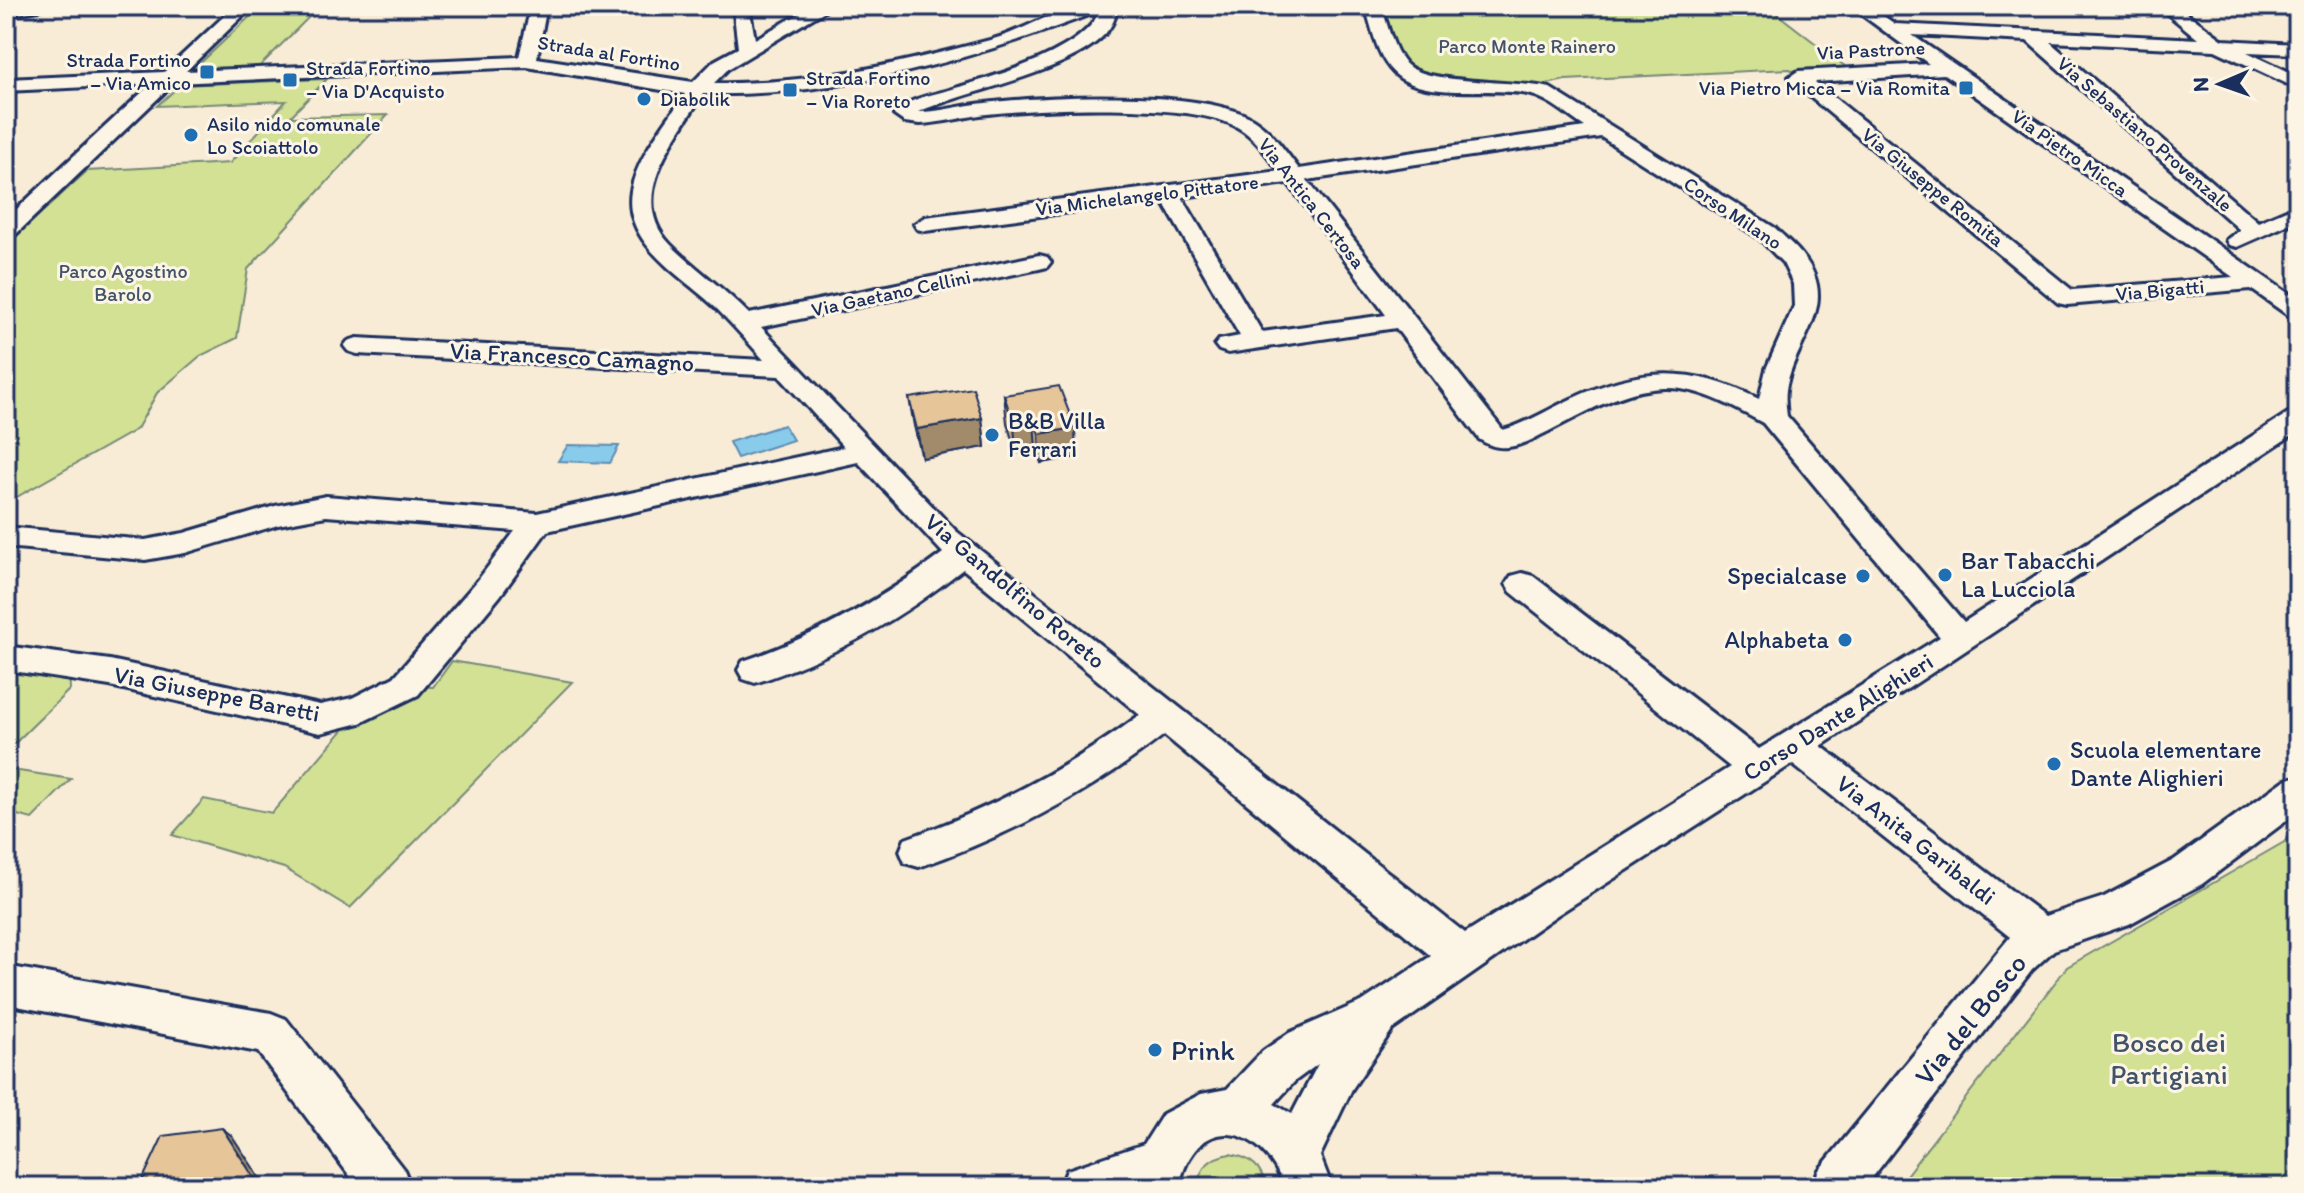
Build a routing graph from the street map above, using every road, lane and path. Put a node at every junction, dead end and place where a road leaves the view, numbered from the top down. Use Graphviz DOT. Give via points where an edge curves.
graph roads {
  1 [pos="14,6"];
  2 [pos="33,6"];
  3 [pos="245,6"];
  4 [pos="539,6"];
  5 [pos="741,6"];
  6 [pos="825,6"];
  7 [pos="1109,6"];
  8 [pos="1373,6"];
  9 [pos="1858,6"];
  10 [pos="2166,6"];
  11 [pos="2287,6"];
  12 [pos="1082,8"];
  13 [pos="6,10"];
  14 [pos="804,12"];
  15 [pos="2298,13"];
  16 [pos="1981,18"];
  17 [pos="1891,29"];
  18 [pos="1997,35"];
  19 [pos="2033,37"];
  20 [pos="2218,45"];
  21 [pos="747,47"];
  22 [pos="2298,49"];
  23 [pos="527,62"];
  24 [pos="1947,68"];
  25 [pos="1798,77"];
  26 [pos="169,78"];
  27 [pos="2298,83"];
  28 [pos="6,85"];
  29 [pos="697,89"];
  30 [pos="1607,130"];
  31 [pos="1293,176"];
  32 [pos="1168,192"];
  33 [pos="2298,212"];
  34 [pos="925,224"];
  35 [pos="6,231"];
  36 [pos="2256,232"];
  37 [pos="2213,252"];
  38 [pos="1039,262"];
  39 [pos="2254,282"];
  40 [pos="2067,298"];
  41 [pos="2293,309"];
  42 [pos="1402,320"];
  43 [pos="744,323"];
  44 [pos="1250,332"];
  45 [pos="1228,345"];
  46 [pos="357,346"];
  47 [pos="786,369"];
  48 [pos="1773,417"];
  49 [pos="2298,419"];
  50 [pos="863,452"];
  51 [pos="537,523"];
  52 [pos="6,537"];
  53 [pos="963,553"];
  54 [pos="1522,584"];
  55 [pos="1961,640"];
  56 [pos="6,658"];
  57 [pos="755,670"];
  58 [pos="1165,716"];
  59 [pos="1793,745"];
  60 [pos="1757,768"];
  61 [pos="2298,791"];
  62 [pos="919,851"];
  63 [pos="2040,936"];
  64 [pos="1462,956"];
  65 [pos="6,985"];
  66 [pos="1378,1015"];
  67 [pos="1237,1112"];
  68 [pos="1303,1170"];
  69 [pos="1157,1174"];
  70 [pos="387,1187"];
  71 [pos="1084,1187"];
  72 [pos="1836,1187"];
  1 -- 13 [label="street"];
  2 -- 13 [label="street"];
  3 -- 26 [label="street"];
  4 -- 23 [label="street"];
  5 -- 21 [label="street"];
  6 -- 14 [label="street, Via Gandolfino Roreto"];
  7 -- 31 [label="street, Via Antica Certosa" via="1109,16 1097,30 1056,59 912,107 904,115 917,119 998,108 1068,106 1208,112 1251,127"];
  8 -- 30 [label="street, Corso Milano" via="1399,68 1413,78 1530,88"];
  9 -- 17 [label="street, Via Pietro Micca"];
  10 -- 20 [label="street"];
  11 -- 15 [label="street"];
  12 -- 29 [label="street, Strada al Fortino" via="1002,42 888,71 789,85"];
  14 -- 21 [label="street, Via Gandolfino Roreto"];
  16 -- 18 [label="street"];
  17 -- 18 [label="street"];
  17 -- 24 [label="street, Via Pietro Micca"];
  18 -- 19 [label="street"];
  19 -- 20 [label="street"];
  19 -- 36 [label="street, Via Sebastiano Provenzale"];
  20 -- 22 [label="street"];
  20 -- 27 [label="street"];
  21 -- 29 [label="street, Via Gandolfino Roreto"];
  23 -- 26 [label="street, Strada al Fortino"];
  23 -- 29 [label="street, Strada al Fortino"];
  24 -- 25 [label="street, Via Pastrone"];
  24 -- 37 [label="street, Via Pietro Micca"];
  25 -- 40 [label="street, Via Giuseppe Romita"];
  26 -- 28 [label="street, Strada al Fortino"];
  26 -- 35 [label="street"];
  29 -- 43 [label="street, Via Gandolfino Roreto" via="653,160 640,212 659,246"];
  30 -- 31 [label="street, Via Michelangelo Pittatore"];
  30 -- 48 [label="street, Corso Milano" via="1767,233 1797,264 1807,309 1772,392"];
  31 -- 32 [label="street, Via Michelangelo Pittatore"];
  31 -- 42 [label="street, Via Antica Certosa"];
  32 -- 34 [label="street, Via Michelangelo Pittatore"];
  32 -- 44 [label="street"];
  33 -- 36 [label="street"];
  36 -- 37 [label="street"];
  37 -- 39 [label="street, Via Pietro Micca"];
  38 -- 43 [label="street, Via Gaetano Cellini"];
  39 -- 40 [label="street, Via Bigatti"];
  39 -- 41 [label="street, Via Pietro Micca"];
  42 -- 45 [label="street"];
  42 -- 48 [label="street, Via Antica Certosa" via="1498,439 1510,439 1625,385 1653,379 1694,382"];
  43 -- 47 [label="street, Via Gandolfino Roreto"];
  46 -- 47 [label="street, Via Francesco Camagno"];
  47 -- 50 [label="street, Via Gandolfino Roreto"];
  48 -- 55 [label="street"];
  49 -- 55 [label="street, Corso Dante Alighieri"];
  50 -- 51 [label="street"];
  50 -- 53 [label="street, Via Gandolfino Roreto"];
  51 -- 52 [label="street" via="326,506 145,550"];
  51 -- 56 [label="street, Via Giuseppe Baretti" via="406,686 360,710 320,719 110,673"];
  53 -- 57 [label="street" via="870,621 806,655"];
  53 -- 58 [label="street, Via Gandolfino Roreto"];
  54 -- 60 [label="street"];
  55 -- 59 [label="street, Corso Dante Alighieri"];
  58 -- 62 [label="street" via="1038,803"];
  58 -- 64 [label="street, Via Gandolfino Roreto"];
  59 -- 60 [label="street, Corso Dante Alighieri"];
  59 -- 63 [label="street, Via Anita Garibaldi"];
  60 -- 64 [label="street, Corso Dante Alighieri"];
  61 -- 63 [label="street, Via del Bosco" via="2188,872 2115,911"];
  63 -- 72 [label="street, Via del Bosco" via="2017,957"];
  64 -- 66 [label="street, Corso Dante Alighieri"];
  65 -- 70 [label="street" via="271,1034"];
  66 -- 67 [label="street, Corso Dante Alighieri" via="1304,1048 1279,1066"];
  66 -- 68 [label="street, Corso Dante Alighieri" via="1336,1074"];
  67 -- 68 [label="street" via="1261,1119 1281,1133"];
  67 -- 69 [label="street" via="1212,1113 1190,1122 1171,1139"];
  69 -- 71 [label="street"];
}
